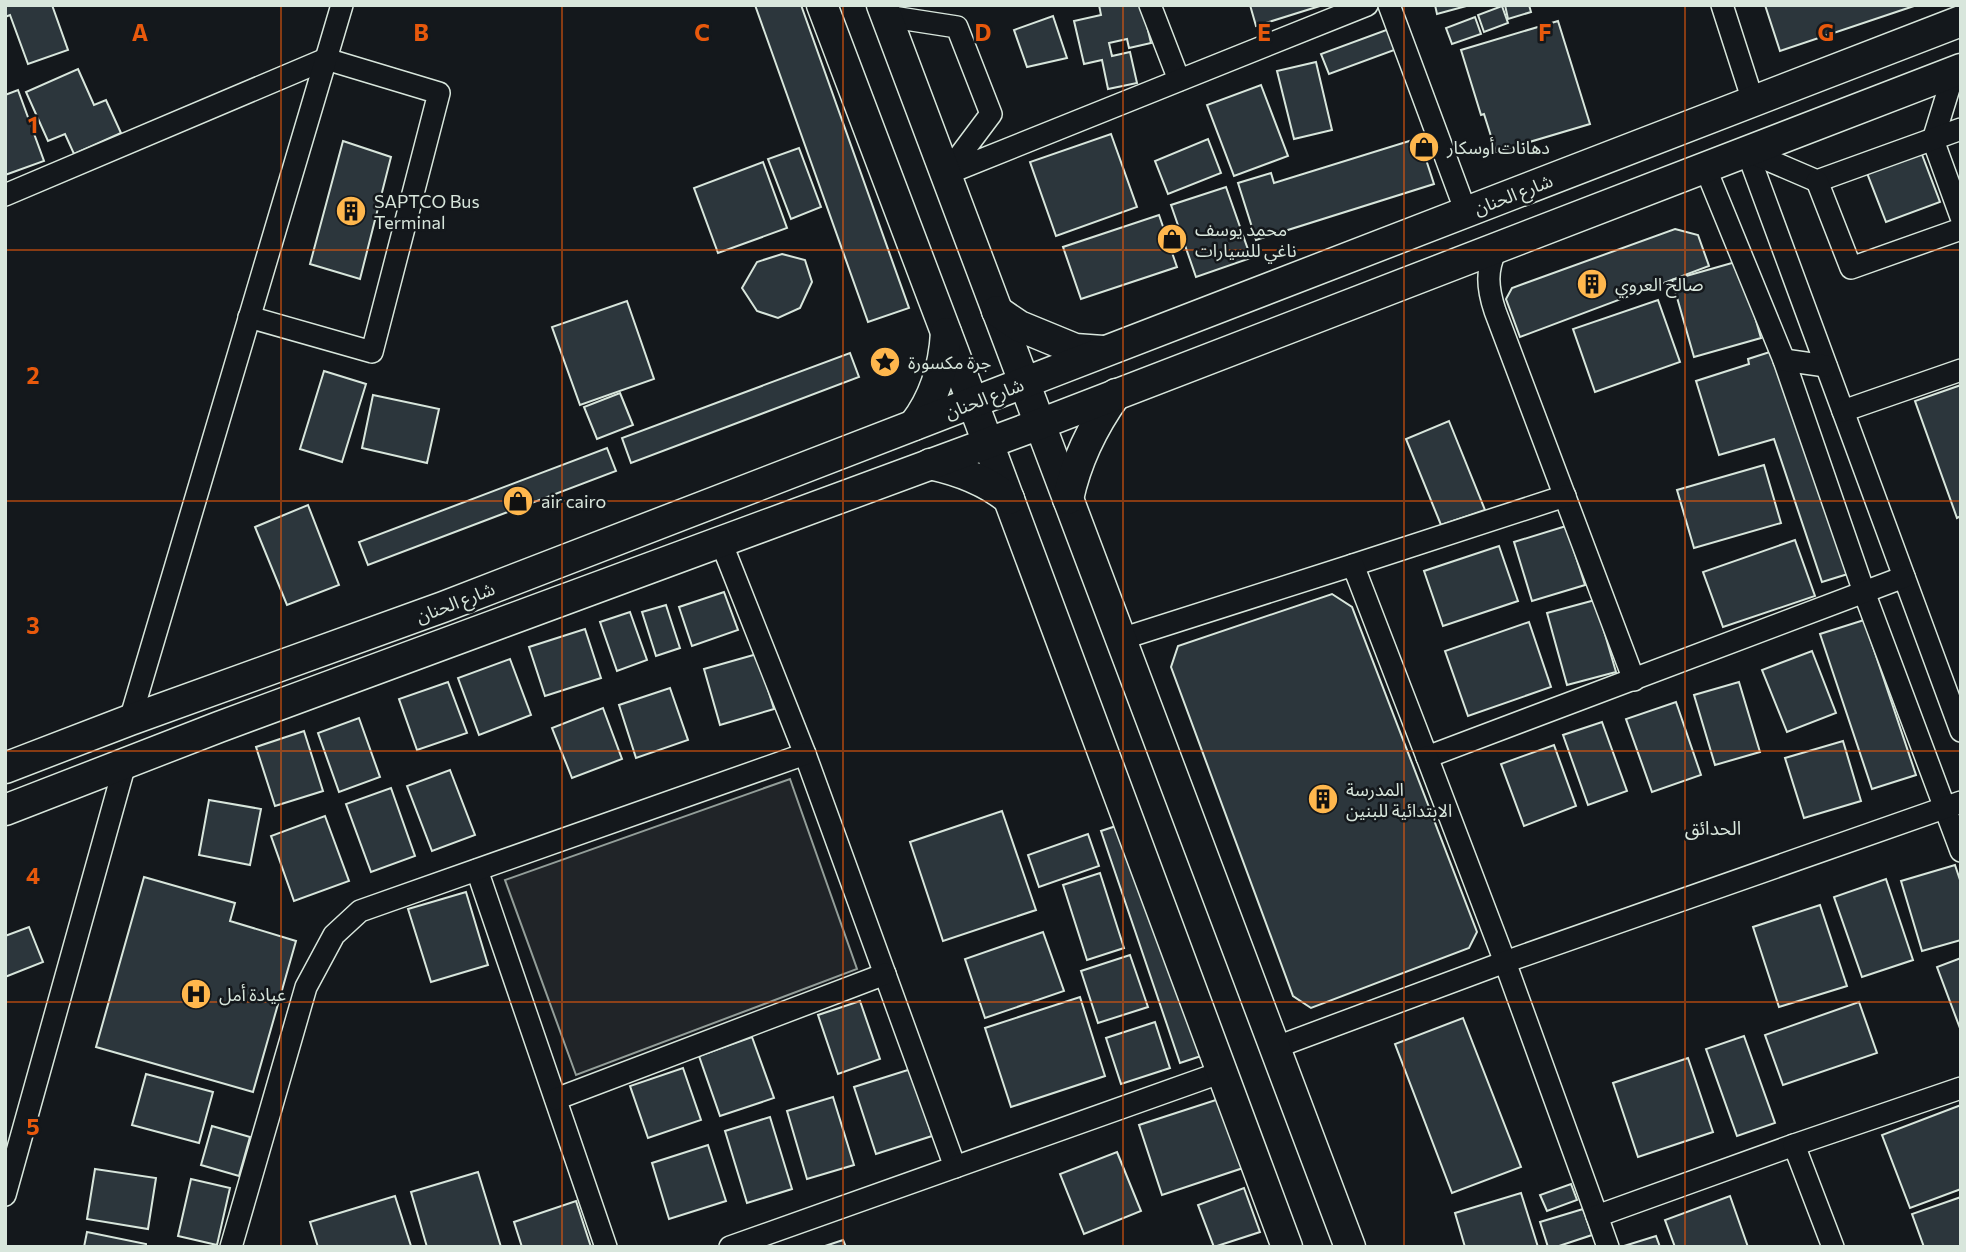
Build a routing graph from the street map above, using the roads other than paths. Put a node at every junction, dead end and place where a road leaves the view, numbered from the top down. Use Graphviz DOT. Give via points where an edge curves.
graph roads {
  1 [pos="342,5"];
  2 [pos="822,5"];
  3 [pos="1150,5"];
  4 [pos="1367,5"];
  5 [pos="1389,5"];
  6 [pos="1722,5"];
  7 [pos="884,10"];
  8 [pos="1961,21"];
  9 [pos="326,60"];
  10 [pos="1958,70"];
  11 [pos="1179,80"];
  12 [pos="1753,101"];
  13 [pos="1961,130"];
  14 [pos="1933,140"];
  15 [pos="1747,150"];
  16 [pos="1705,167"];
  17 [pos="946,174"];
  18 [pos="1817,181"];
  19 [pos="5,195"];
  20 [pos="1466,212"];
  21 [pos="1961,217"];
  22 [pos="1961,229"];
  23 [pos="1497,247"];
  24 [pos="998,311"];
  25 [pos="249,317"];
  26 [pos="946,333"];
  27 [pos="1106,351"];
  28 [pos="1784,360"];
  29 [pos="1826,366"];
  30 [pos="1961,370"];
  31 [pos="1024,383"];
  32 [pos="1116,394"];
  33 [pos="973,402"];
  34 [pos="1843,411"];
  35 [pos="1040,424"];
  36 [pos="914,425"];
  37 [pos="988,443"];
  38 [pos="930,464"];
  39 [pos="1564,495"];
  40 [pos="1009,499"];
  41 [pos="1068,499"];
  42 [pos="721,542"];
  43 [pos="1353,565"];
  44 [pos="1904,577"];
  45 [pos="1864,592"];
  46 [pos="1121,639"];
  47 [pos="1634,680"];
  48 [pos="130,720"];
  49 [pos="1961,731"];
  50 [pos="805,754"];
  51 [pos="1427,757"];
  52 [pos="125,764"];
  53 [pos="5,768"];
  54 [pos="1953,805"];
  55 [pos="5,810"];
  56 [pos="1961,851"];
  57 [pos="477,870"];
  58 [pos="1505,962"];
  59 [pos="885,974"];
  60 [pos="1274,1048"];
  61 [pos="1222,1072"];
  62 [pos="1961,1088"];
  63 [pos="556,1099"];
  64 [pos="1794,1145"];
  65 [pos="955,1167"];
  66 [pos="5,1195"];
  67 [pos="1597,1216"];
  68 [pos="231,1247"];
  69 [pos="606,1247"];
  70 [pos="730,1247"];
  71 [pos="1287,1247"];
  72 [pos="1350,1247"];
  73 [pos="1608,1247"];
  74 [pos="1833,1247"];
  1 -- 9 [label="street"];
  2 -- 26 [label="main road"];
  3 -- 11 [label="street"];
  4 -- 11 [label="street"];
  5 -- 20 [label="street"];
  6 -- 12 [label="street"];
  7 -- 17 [label="main road"];
  7 -- 17 [label="street" via="957,27 991,114"];
  8 -- 12 [label="main road, شارع الحنان"];
  9 -- 19 [label="street"];
  9 -- 25 [label="street"];
  9 -- 25 [label="street" via="439,93 372,352"];
  10 -- 14 [label="street"];
  10 -- 15 [label="main road, شارع الحنان"];
  11 -- 17 [label="street"];
  12 -- 20 [label="main road, شارع الحنان"];
  13 -- 14 [label="street"];
  14 -- 18 [label="street"];
  14 -- 21 [label="street"];
  15 -- 16 [label="main road, شارع الحنان"];
  15 -- 18 [label="street"];
  15 -- 29 [label="street"];
  16 -- 23 [label="main road, شارع الحنان"];
  16 -- 28 [label="street"];
  17 -- 24 [label="main road"];
  18 -- 22 [label="street" via="1851,268"];
  20 -- 27 [label="main road, شارع الحنان"];
  23 -- 32 [label="main road, شارع الحنان"];
  23 -- 39 [label="street" via="1488,271 1490,298"];
  24 -- 27 [label="main road" via="1019,326 1075,349"];
  24 -- 31 [label="main road"];
  25 -- 48 [label="street"];
  26 -- 33 [label="main road"];
  26 -- 36 [label="main road" via="944,359 928,408"];
  27 -- 31 [label="main road, شارع الحنان"];
  28 -- 29 [label="street"];
  28 -- 45 [label="street"];
  29 -- 34 [label="street"];
  30 -- 34 [label="street"];
  31 -- 33 [label="main road, شارع الحنان"];
  31 -- 35 [label="main road"];
  32 -- 35 [label="main road, شارع الحنان"];
  32 -- 41 [label="main road" via="1099,417 1073,473"];
  33 -- 36 [label="main road, شارع الحنان"];
  33 -- 37 [label="main road"];
  34 -- 44 [label="street"];
  35 -- 37 [label="main road, شارع الحنان"];
  35 -- 41 [label="main road"];
  36 -- 48 [label="main road, شارع الحنان" via="443,607"];
  37 -- 38 [label="main road, شارع الحنان"];
  37 -- 40 [label="main road"];
  38 -- 40 [label="main road" via="950,468"];
  38 -- 42 [label="main road, شارع الحنان"];
  39 -- 43 [label="street"];
  39 -- 47 [label="street"];
  40 -- 61 [label="main road"];
  41 -- 46 [label="main road"];
  42 -- 50 [label="street"];
  42 -- 52 [label="main road, شارع الحنان"];
  43 -- 46 [label="street"];
  43 -- 51 [label="street"];
  44 -- 45 [label="street"];
  44 -- 49 [label="street"];
  45 -- 47 [label="street"];
  45 -- 54 [label="street"];
  46 -- 60 [label="main road"];
  47 -- 51 [label="street"];
  48 -- 53 [label="main road, شارع الحنان"];
  50 -- 57 [label="street"];
  50 -- 59 [label="street"];
  51 -- 58 [label="street"];
  52 -- 55 [label="main road, شارع الحنان"];
  52 -- 66 [label="street"];
  54 -- 56 [label="street"];
  54 -- 58 [label="street"];
  57 -- 63 [label="street"];
  57 -- 68 [label="street" via="360,911 334,935 306,987"];
  58 -- 60 [label="street"];
  58 -- 67 [label="street"];
  59 -- 63 [label="street"];
  59 -- 65 [label="street"];
  60 -- 72 [label="main road"];
  61 -- 65 [label="street"];
  61 -- 71 [label="main road"];
  62 -- 64 [label="street"];
  63 -- 69 [label="street"];
  64 -- 67 [label="street"];
  64 -- 74 [label="street"];
  65 -- 70 [label="street"];
  67 -- 73 [label="street"];
}
